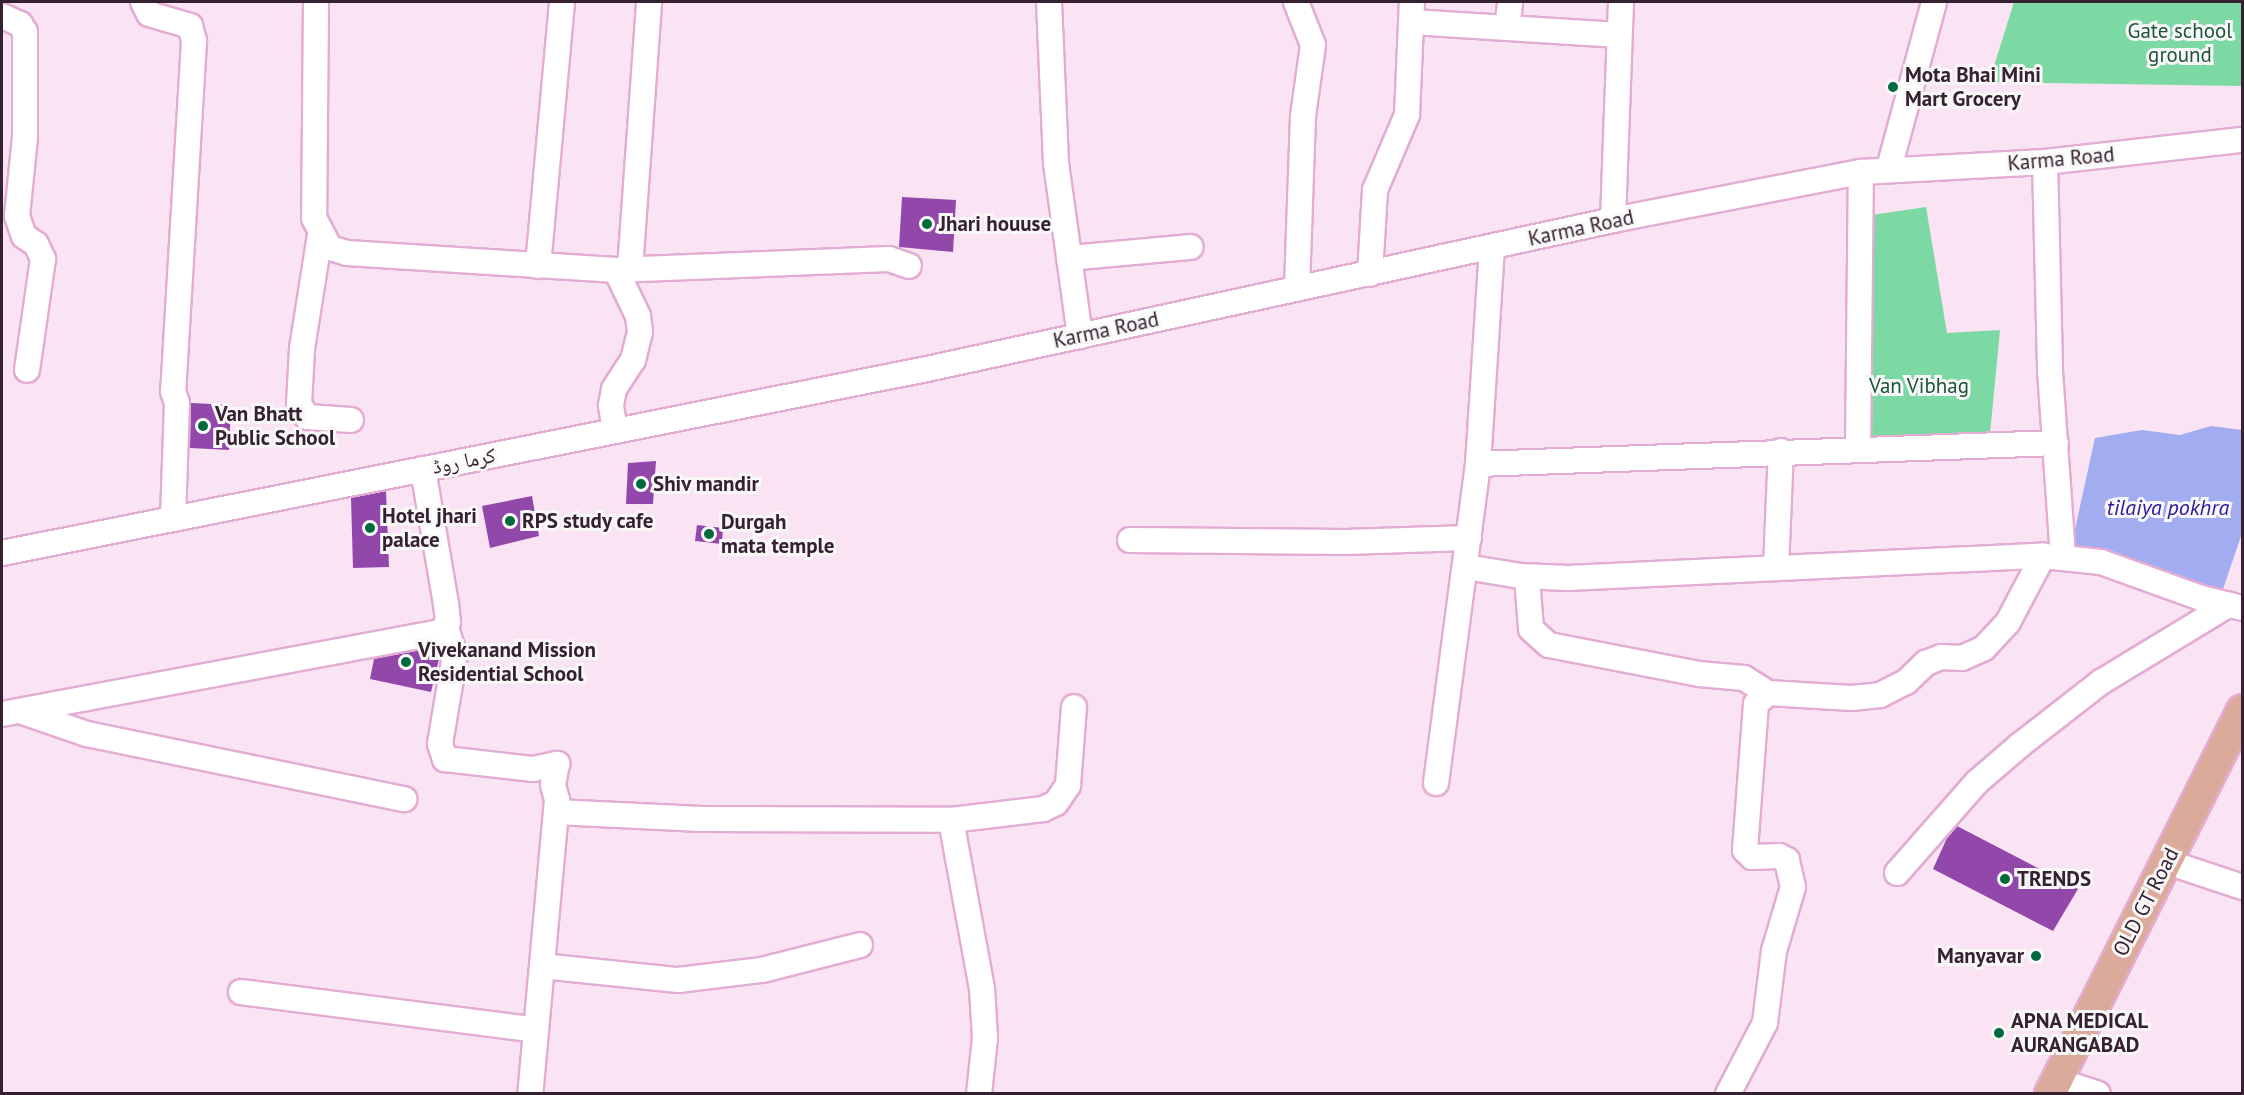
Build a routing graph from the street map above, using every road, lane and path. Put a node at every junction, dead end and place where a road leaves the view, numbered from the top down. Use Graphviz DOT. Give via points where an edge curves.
graph roads {
  1 [pos="143,2"];
  2 [pos="316,2"];
  3 [pos="562,2"];
  4 [pos="649,2"];
  5 [pos="1049,2"];
  6 [pos="1296,2"];
  7 [pos="1510,2"];
  8 [pos="1621,2"];
  9 [pos="1934,2"];
  10 [pos="1412,12"];
  11 [pos="2,16"];
  12 [pos="1507,28"];
  13 [pos="1619,35"];
  14 [pos="2242,140"];
  15 [pos="2045,162"];
  16 [pos="1889,168"];
  17 [pos="1861,172"];
  18 [pos="1613,220"];
  19 [pos="320,234"];
  20 [pos="1191,247"];
  21 [pos="1492,248"];
  22 [pos="1069,258"];
  23 [pos="538,266"];
  24 [pos="909,266"];
  25 [pos="623,270"];
  26 [pos="1370,274"];
  27 [pos="1297,287"];
  28 [pos="1080,336"];
  29 [pos="927,369"];
  30 [pos="27,370"];
  31 [pos="351,420"];
  32 [pos="615,431"];
  33 [pos="2056,443"];
  34 [pos="1858,448"];
  35 [pos="1781,451"];
  36 [pos="1478,464"];
  37 [pos="423,469"];
  38 [pos="172,519"];
  39 [pos="1469,538"];
  40 [pos="1130,540"];
  41 [pos="2,553"];
  42 [pos="2053,556"];
  43 [pos="1466,567"];
  44 [pos="1776,568"];
  45 [pos="1527,577"];
  46 [pos="2235,606"];
  47 [pos="446,628"];
  48 [pos="1768,693"];
  49 [pos="1074,707"];
  50 [pos="2242,710"];
  51 [pos="12,713"];
  52 [pos="2242,745"];
  53 [pos="1436,783"];
  54 [pos="404,799"];
  55 [pos="556,812"];
  56 [pos="951,820"];
  57 [pos="2182,867"];
  58 [pos="1896,873"];
  59 [pos="2242,887"];
  60 [pos="860,945"];
  61 [pos="542,966"];
  62 [pos="241,992"];
  63 [pos="536,1030"];
  64 [pos="2073,1092"];
  65 [pos="530,1094"];
  66 [pos="979,1094"];
  67 [pos="1728,1094"];
  1 -- 38 [label="street" via="149,14 190,26 194,41 173,391 177,403"];
  2 -- 19 [label="street" via="314,218"];
  3 -- 23 [label="street"];
  4 -- 25 [label="street"];
  5 -- 22 [label="street" via="1056,162"];
  6 -- 27 [label="street" via="1312,45 1303,116"];
  7 -- 12 [label="street"];
  8 -- 13 [label="street"];
  9 -- 16 [label="street"];
  10 -- 12 [label="street"];
  10 -- 26 [label="street" via="1407,115 1375,190"];
  11 -- 30 [label="street" via="20,24 25,32 25,137 17,216 24,236 36,244 43,259"];
  12 -- 13 [label="street"];
  13 -- 18 [label="street"];
  14 -- 15 [label="street, Karma Road"];
  15 -- 16 [label="street, Karma Road"];
  15 -- 33 [label="street"];
  16 -- 17 [label="street, Karma Road"];
  17 -- 18 [label="street, Karma Road"];
  17 -- 34 [label="street"];
  18 -- 21 [label="street, Karma Road"];
  19 -- 23 [label="street" via="330,248 347,253"];
  19 -- 31 [label="street" via="302,349 299,404 307,417"];
  20 -- 22 [label="street"];
  21 -- 26 [label="street, Karma Road"];
  21 -- 36 [label="street"];
  22 -- 28 [label="street"];
  23 -- 25 [label="street"];
  24 -- 25 [label="street" via="889,259"];
  25 -- 32 [label="street" via="640,332 633,360 614,389 611,405"];
  26 -- 27 [label="street, Karma Road"];
  27 -- 28 [label="street, Karma Road"];
  28 -- 29 [label="street, Karma Road"];
  29 -- 32 [label="street, کرما روڈ"];
  32 -- 37 [label="street, کرما روڈ"];
  33 -- 34 [label="street"];
  33 -- 42 [label="street"];
  34 -- 35 [label="street"];
  35 -- 36 [label="street"];
  35 -- 44 [label="street"];
  36 -- 39 [label="street"];
  37 -- 38 [label="street, کرما روڈ"];
  37 -- 47 [label="street" via="446,604"];
  38 -- 41 [label="street, کرما روڈ"];
  39 -- 40 [label="street" via="1345,542"];
  39 -- 43 [label="street"];
  42 -- 44 [label="street"];
  42 -- 46 [label="street" via="2101,562"];
  42 -- 48 [label="street" via="2008,622 1984,648 1962,658 1941,657 1926,663 1899,686 1880,695 1852,698"];
  43 -- 45 [label="street"];
  43 -- 53 [label="street"];
  44 -- 45 [label="street"];
  45 -- 48 [label="street" via="1531,629 1549,645 1744,678"];
  46 -- 58 [label="street" via="2101,682 2020,745 1977,782"];
  47 -- 51 [label="street" via="428,636"];
  47 -- 55 [label="street" via="453,640 454,668 440,751 445,759 533,769 557,764 553,785"];
  48 -- 67 [label="street" via="1756,704 1743,842 1752,857 1779,856 1787,860 1793,887 1774,951 1764,1023"];
  49 -- 56 [label="street" via="1068,785 1056,803"];
  50 -- 64 [label="main road, OLD GT Road"];
  51 -- 54 [label="street" via="87,734"];
  52 -- 57 [label="main road, OLD GT Road"];
  55 -- 56 [label="street" via="701,819"];
  55 -- 61 [label="street"];
  56 -- 66 [label="street" via="982,989 985,1038"];
  57 -- 59 [label="street"];
  57 -- 64 [label="main road, OLD GT Road"];
  60 -- 61 [label="street" via="762,970 678,980"];
  61 -- 63 [label="street"];
  62 -- 63 [label="street"];
  63 -- 65 [label="street"];
}
